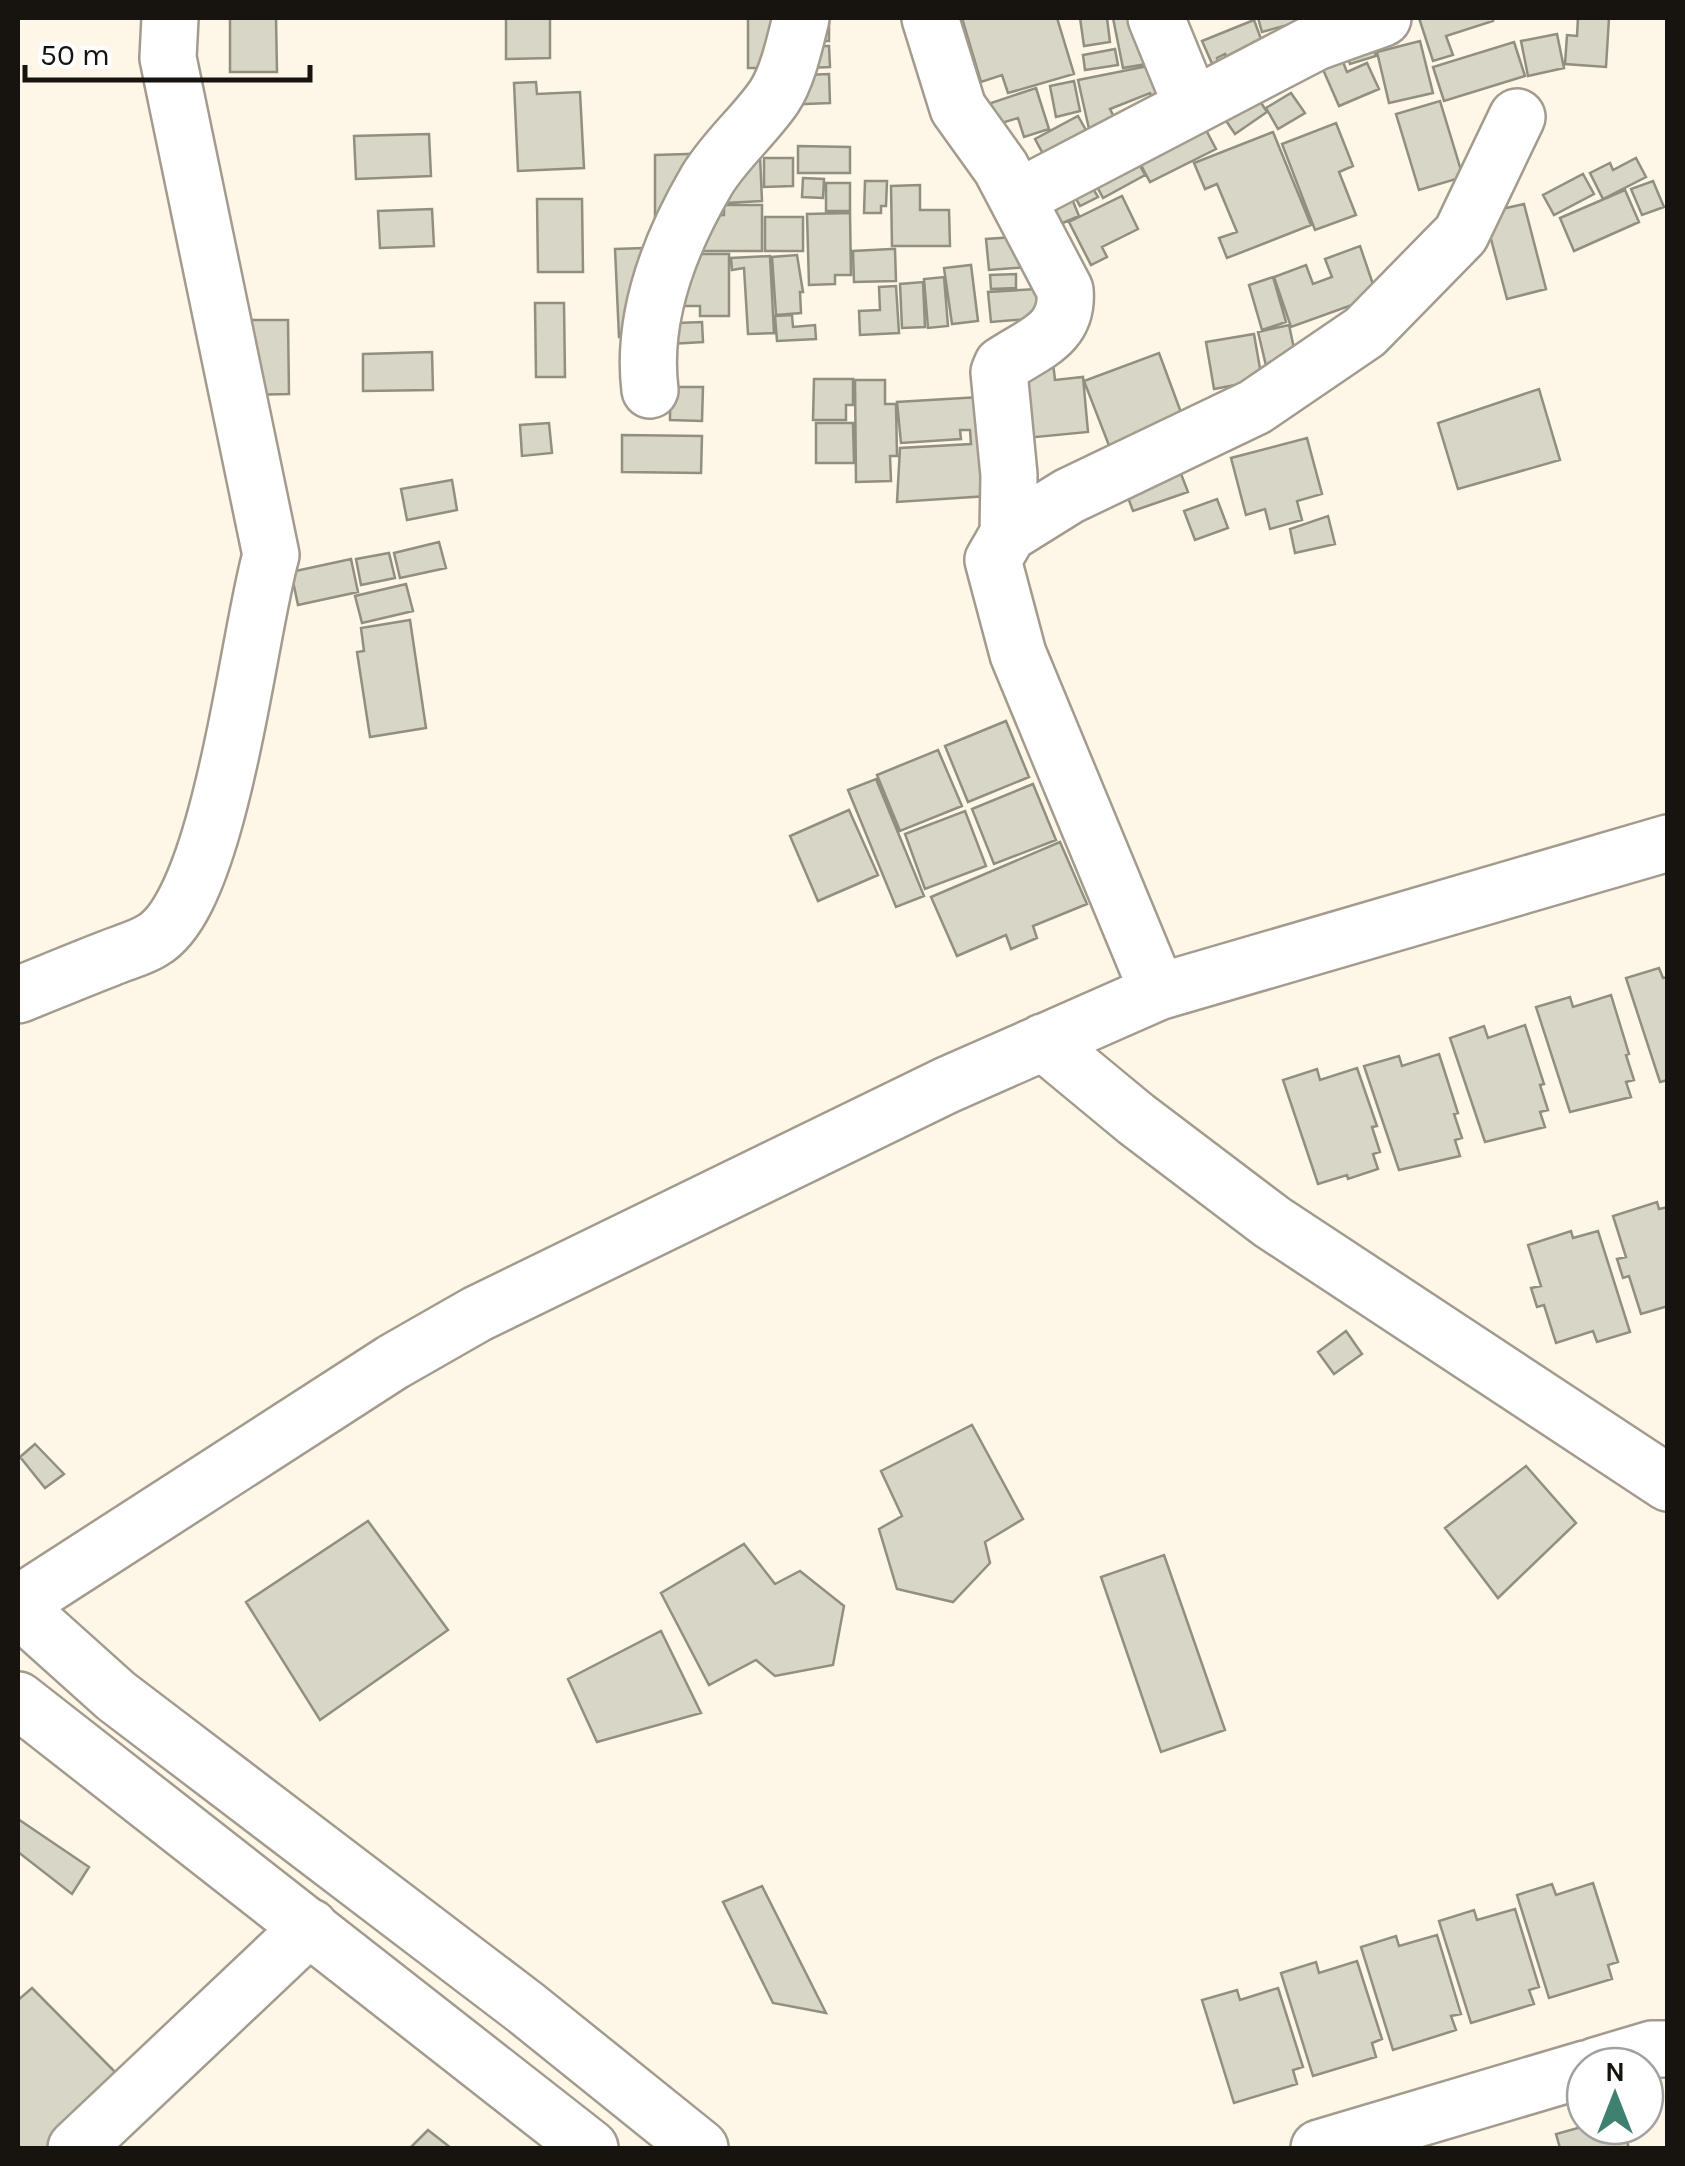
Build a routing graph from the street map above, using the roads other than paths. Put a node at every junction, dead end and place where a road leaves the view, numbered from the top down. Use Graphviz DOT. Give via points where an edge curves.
graph roads {
  1 [pos="170,18"];
  2 [pos="801,18"];
  3 [pos="930,18"];
  4 [pos="1156,18"];
  5 [pos="1383,18"];
  6 [pos="1192,106"];
  7 [pos="1518,116"];
  8 [pos="1017,198"];
  9 [pos="650,390"];
  10 [pos="1008,534"];
  11 [pos="1668,843"];
  12 [pos="1158,992"];
  13 [pos="18,995"];
  14 [pos="1043,1042"];
  15 [pos="1668,1483"];
  16 [pos="18,1606"];
  17 [pos="18,1700"];
  18 [pos="310,1927"];
  19 [pos="1565,2075"];
  20 [pos="76,2148"];
  21 [pos="590,2148"];
  22 [pos="700,2148"];
  23 [pos="1320,2148"];
  1 -- 13 [label="street" via="168,58 270,555 225,781 208,848 182,907 156,939"];
  2 -- 9 [label="street" via="776,95 707,181 672,254 656,295 646,360"];
  3 -- 8 [label="street" via="958,108"];
  4 -- 6 [label="street"];
  5 -- 6 [label="street" via="1316,42"];
  6 -- 8 [label="street"];
  7 -- 10 [label="street" via="1462,234 1365,332 1255,407 1068,496"];
  8 -- 10 [label="street" via="1065,290 1067,309 1060,326 999,372 1010,475"];
  10 -- 12 [label="street" via="993,560 1018,654"];
  11 -- 12 [label="street"];
  12 -- 14 [label="street"];
  14 -- 15 [label="street" via="1272,1222"];
  14 -- 16 [label="street" via="476,1314"];
  16 -- 22 [label="street" via="116,1696"];
  17 -- 18 [label="street"];
  18 -- 20 [label="street"];
  18 -- 21 [label="street"];
  19 -- 23 [label="street"];
}
